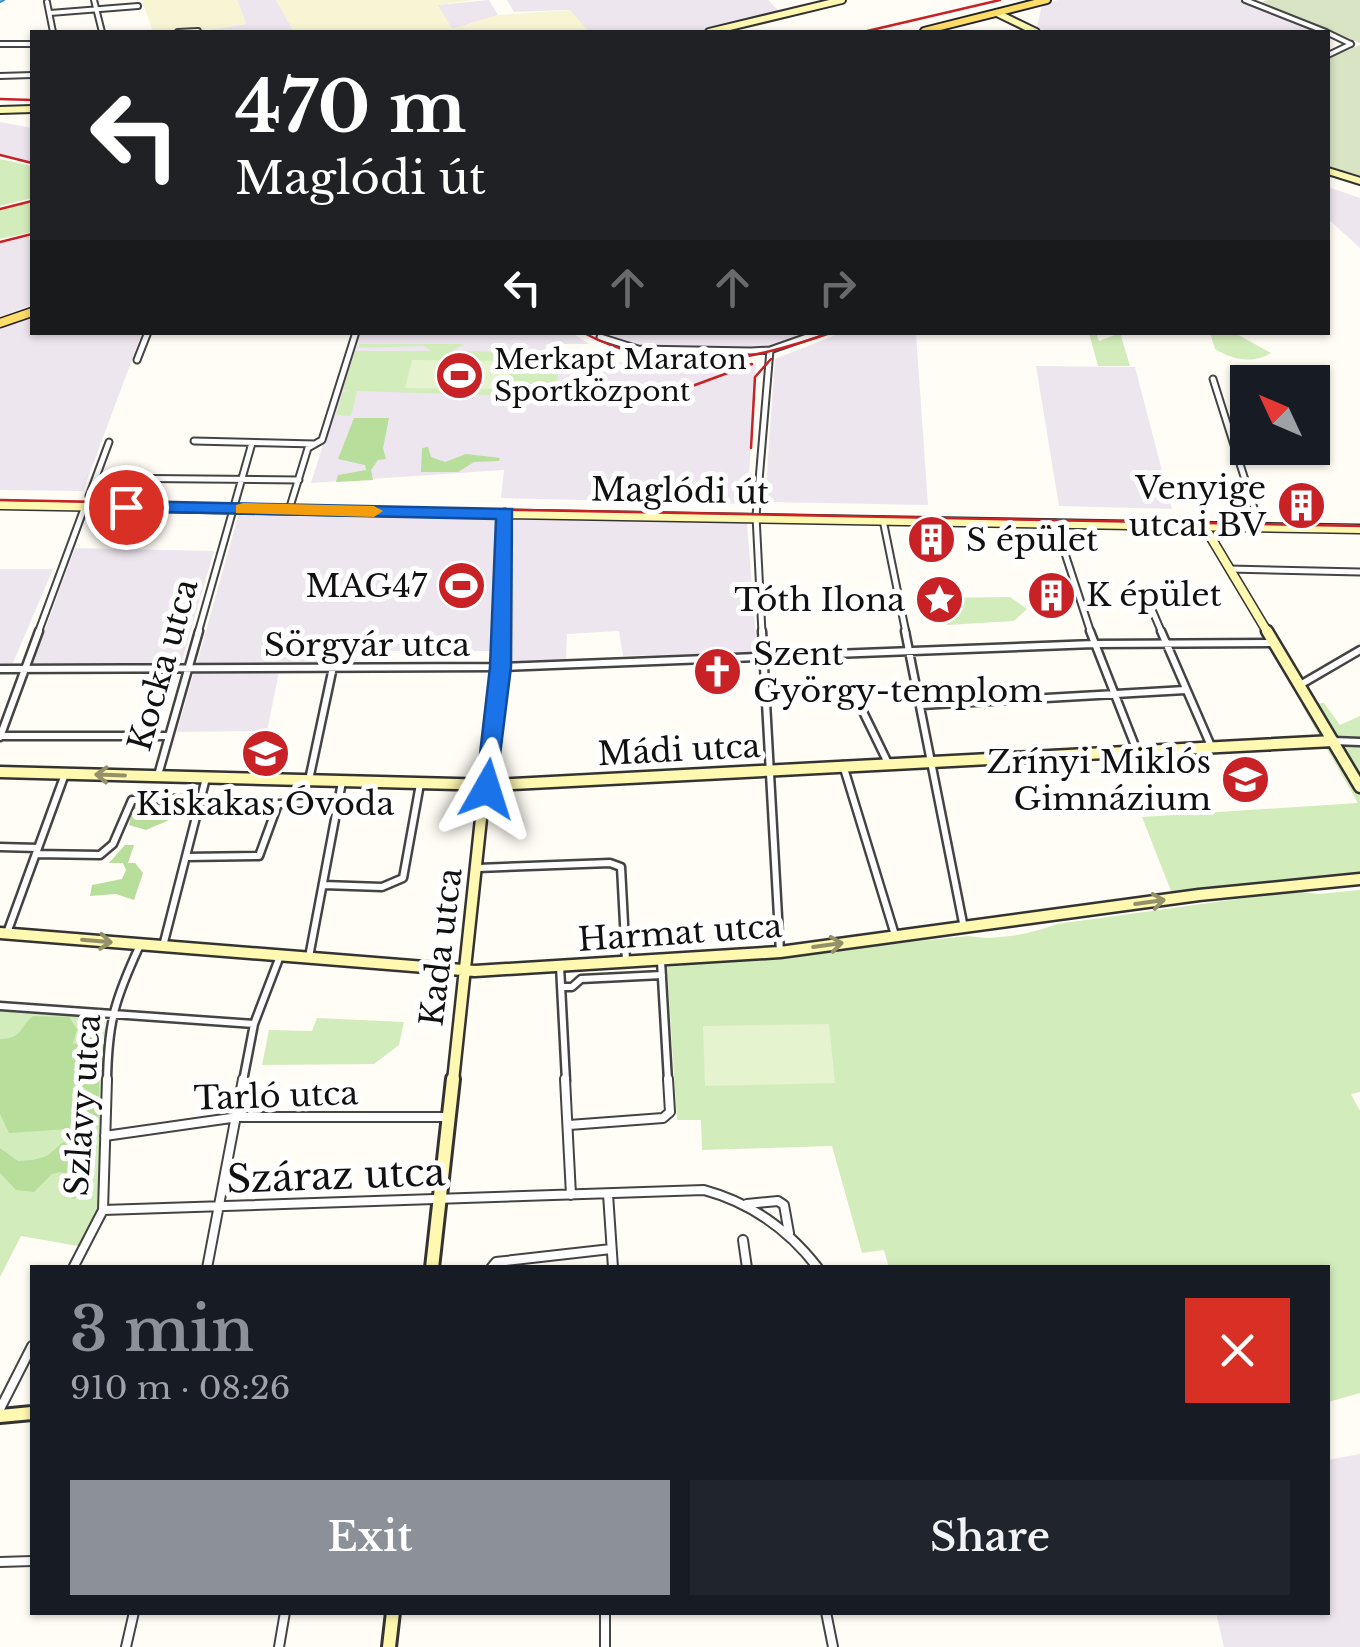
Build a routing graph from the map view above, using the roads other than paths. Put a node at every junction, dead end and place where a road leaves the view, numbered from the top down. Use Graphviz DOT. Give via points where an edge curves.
graph roads {
  1 [pos="94,0"];
  2 [pos="842,0"];
  3 [pos="1038,0"];
  4 [pos="1047,0"];
  5 [pos="1245,0"];
  6 [pos="1258,0"];
  7 [pos="47,2"];
  8 [pos="1252,2"];
  9 [pos="138,6"];
  10 [pos="96,10"];
  11 [pos="50,13"];
  12 [pos="999,13"];
  13 [pos="54,30"];
  14 [pos="101,30"];
  15 [pos="717,30"];
  16 [pos="929,30"];
  17 [pos="1032,30"];
  18 [pos="1320,30"];
  19 [pos="1330,34"];
  20 [pos="0,44"];
  21 [pos="30,44"];
  22 [pos="1330,54"];
  23 [pos="30,75"];
  24 [pos="0,76"];
  25 [pos="30,109"];
  26 [pos="0,110"];
  27 [pos="1330,172"];
  28 [pos="1360,181"];
  29 [pos="30,313"];
  30 [pos="0,323"];
  31 [pos="147,335"];
  32 [pos="355,335"];
  33 [pos="599,335"];
  34 [pos="812,335"];
  35 [pos="770,350"];
  36 [pos="137,360"];
  37 [pos="1213,380"];
  38 [pos="194,441"];
  39 [pos="109,442"];
  40 [pos="252,442"];
  41 [pos="316,444"];
  42 [pos="96,478"];
  43 [pos="242,480"];
  44 [pos="299,480"];
  45 [pos="87,501"];
  46 [pos="0,505"];
  47 [pos="232,509"];
  48 [pos="290,510"];
  49 [pos="505,513"];
  50 [pos="756,516"];
  51 [pos="883,519"];
  52 [pos="1055,523"];
  53 [pos="1204,526"];
  54 [pos="1260,527"];
  55 [pos="1360,529"];
  56 [pos="1230,570"];
  57 [pos="1360,572"];
  58 [pos="1150,604"];
  59 [pos="1273,643"];
  60 [pos="1094,644"];
  61 [pos="1164,644"];
  62 [pos="911,650"];
  63 [pos="1360,650"];
  64 [pos="764,657"];
  65 [pos="334,667"];
  66 [pos="500,667"];
  67 [pos="190,668"];
  68 [pos="0,669"];
  69 [pos="24,670"];
  70 [pos="1299,686"];
  71 [pos="852,687"];
  72 [pos="1185,690"];
  73 [pos="1115,694"];
  74 [pos="922,705"];
  75 [pos="169,736"];
  76 [pos="0,737"];
  77 [pos="1333,741"];
  78 [pos="1360,742"];
  79 [pos="1212,747"];
  80 [pos="1137,751"];
  81 [pos="932,762"];
  82 [pos="888,763"];
  83 [pos="843,765"];
  84 [pos="770,770"];
  85 [pos="0,772"];
  86 [pos="65,774"];
  87 [pos="157,776"];
  88 [pos="206,778"];
  89 [pos="309,780"];
  90 [pos="342,782"];
  91 [pos="420,784"];
  92 [pos="487,785"];
  93 [pos="1360,787"];
  94 [pos="202,798"];
  95 [pos="338,802"];
  96 [pos="0,847"];
  97 [pos="37,851"];
  98 [pos="186,857"];
  99 [pos="478,868"];
  100 [pos="1360,878"];
  101 [pos="322,885"];
  102 [pos="964,928"];
  103 [pos="3,934"];
  104 [pos="895,935"];
  105 [pos="140,944"];
  106 [pos="163,946"];
  107 [pos="780,952"];
  108 [pos="280,956"];
  109 [pos="308,958"];
  110 [pos="661,959"];
  111 [pos="626,961"];
  112 [pos="560,966"];
  113 [pos="466,970"];
  114 [pos="662,975"];
  115 [pos="562,987"];
  116 [pos="0,1006"];
  117 [pos="112,1013"];
  118 [pos="254,1024"];
  119 [pos="238,1116"];
  120 [pos="449,1117"];
  121 [pos="569,1124"];
  122 [pos="106,1136"];
  123 [pos="608,1194"];
  124 [pos="572,1196"];
  125 [pos="439,1200"];
  126 [pos="748,1204"];
  127 [pos="219,1207"];
  128 [pos="103,1210"];
  129 [pos="790,1234"];
  130 [pos="743,1240"];
  131 [pos="611,1249"];
  132 [pos="75,1265"];
  133 [pos="208,1265"];
  134 [pos="432,1265"];
  135 [pos="493,1265"];
  136 [pos="613,1265"];
  137 [pos="747,1265"];
  138 [pos="816,1265"];
  139 [pos="30,1350"];
  140 [pos="0,1413"];
  141 [pos="30,1413"];
  142 [pos="30,1561"];
  143 [pos="0,1562"];
  144 [pos="133,1615"];
  145 [pos="284,1615"];
  146 [pos="393,1615"];
  147 [pos="605,1615"];
  148 [pos="827,1615"];
  149 [pos="126,1647"];
  150 [pos="279,1647"];
  151 [pos="390,1647"];
  152 [pos="605,1647"];
  153 [pos="833,1647"];
  1 -- 10 [label="street"];
  2 -- 15 [label="street"];
  3 -- 12 [label="main road"];
  4 -- 12 [label="main road"];
  5 -- 8 [label="street"];
  6 -- 8 [label="street"];
  7 -- 11 [label="street"];
  8 -- 18 [label="street"];
  9 -- 10 [label="street"];
  10 -- 11 [label="street"];
  10 -- 14 [label="street"];
  11 -- 13 [label="street"];
  12 -- 16 [label="main road"];
  12 -- 17 [label="street"];
  19 -- 22 [label="street" via="1351,44"];
  20 -- 21 [label="street"];
  23 -- 24 [label="street"];
  25 -- 26 [label="street"];
  27 -- 28 [label="street"];
  29 -- 30 [label="main road"];
  31 -- 36 [label="street"];
  32 -- 41 [label="street"];
  33 -- 35 [label="street" via="644,350"];
  34 -- 35 [label="street"];
  35 -- 50 [label="street"];
  37 -- 54 [label="street"];
  38 -- 40 [label="street"];
  39 -- 42 [label="street"];
  40 -- 41 [label="street"];
  40 -- 43 [label="street, Kocka utca"];
  41 -- 44 [label="street" via="308,448"];
  42 -- 43 [label="street"];
  42 -- 45 [label="street"];
  43 -- 44 [label="street"];
  43 -- 47 [label="street, Kocka utca"];
  44 -- 48 [label="street"];
  45 -- 46 [label="street, Maglódi út"];
  45 -- 47 [label="street, Maglódi út"];
  45 -- 69 [label="street"];
  47 -- 48 [label="street, Maglódi út"];
  47 -- 67 [label="street, Kocka utca"];
  48 -- 49 [label="street, Maglódi út"];
  49 -- 50 [label="street, Maglódi út"];
  49 -- 66 [label="street, Kada utca"];
  50 -- 51 [label="street, Maglódi út"];
  50 -- 64 [label="street"];
  51 -- 52 [label="street, Maglódi út"];
  51 -- 62 [label="street"];
  52 -- 53 [label="street, Maglódi út"];
  52 -- 60 [label="street"];
  53 -- 54 [label="street, Maglódi út"];
  53 -- 56 [label="street"];
  54 -- 55 [label="street, Maglódi út"];
  56 -- 57 [label="street"];
  56 -- 59 [label="street"];
  58 -- 61 [label="street"];
  59 -- 61 [label="street, Sörgyár utca"];
  59 -- 70 [label="street"];
  60 -- 61 [label="street, Sörgyár utca"];
  60 -- 62 [label="street, Sörgyár utca"];
  60 -- 73 [label="street"];
  61 -- 72 [label="street"];
  62 -- 64 [label="street, Sörgyár utca"];
  62 -- 74 [label="street"];
  63 -- 70 [label="street"];
  64 -- 66 [label="street, Sörgyár utca"];
  64 -- 84 [label="street"];
  65 -- 66 [label="street, Sörgyár utca"];
  65 -- 67 [label="street, Sörgyár utca"];
  65 -- 89 [label="street"];
  66 -- 92 [label="street, Kada utca"];
  67 -- 69 [label="street, Sörgyár utca"];
  67 -- 75 [label="street, Kocka utca"];
  68 -- 69 [label="street, Sörgyár utca"];
  69 -- 76 [label="street"];
  70 -- 77 [label="street"];
  71 -- 82 [label="street"];
  72 -- 73 [label="street"];
  72 -- 79 [label="street"];
  73 -- 74 [label="street"];
  73 -- 80 [label="street"];
  74 -- 81 [label="street"];
  75 -- 76 [label="street"];
  75 -- 87 [label="street, Kocka utca"];
  77 -- 78 [label="street, Mádi utca"];
  77 -- 79 [label="street, Mádi utca"];
  77 -- 93 [label="street"];
  79 -- 80 [label="street, Mádi utca"];
  80 -- 81 [label="street, Mádi utca"];
  81 -- 82 [label="street, Mádi utca"];
  81 -- 102 [label="street"];
  82 -- 83 [label="street, Mádi utca"];
  83 -- 84 [label="street, Mádi utca"];
  83 -- 104 [label="street"];
  84 -- 92 [label="street, Mádi utca"];
  84 -- 107 [label="street"];
  85 -- 86 [label="street, Mádi utca"];
  87 -- 86 [label="street, Mádi utca, one-way"];
  86 -- 97 [label="street"];
  87 -- 88 [label="street, Mádi utca"];
  88 -- 89 [label="street, Mádi utca"];
  88 -- 94 [label="street"];
  89 -- 90 [label="street, Mádi utca"];
  90 -- 91 [label="street, Mádi utca"];
  90 -- 95 [label="street"];
  91 -- 92 [label="street, Mádi utca"];
  91 -- 101 [label="street, Kada utca" via="403,878 382,887"];
  92 -- 99 [label="street, Kada utca"];
  94 -- 97 [label="street" via="132,800 117,840 100,855"];
  94 -- 98 [label="street"];
  95 -- 98 [label="street" via="278,804 259,856"];
  95 -- 101 [label="street"];
  96 -- 97 [label="street"];
  97 -- 103 [label="street"];
  98 -- 106 [label="street"];
  99 -- 111 [label="street" via="610,863 623,870"];
  99 -- 113 [label="street, Kada utca"];
  102 -- 100 [label="street, Harmat utca, one-way"];
  101 -- 109 [label="street"];
  102 -- 104 [label="street, Harmat utca"];
  103 -- 105 [label="street, Harmat utca, one-way"];
  107 -- 104 [label="street, Harmat utca, one-way"];
  105 -- 106 [label="street, Harmat utca"];
  105 -- 117 [label="street, Szlávy utca"];
  106 -- 108 [label="street, Harmat utca"];
  107 -- 110 [label="street, Harmat utca"];
  108 -- 109 [label="street, Harmat utca"];
  108 -- 118 [label="street"];
  109 -- 113 [label="street, Harmat utca"];
  110 -- 111 [label="street, Harmat utca"];
  110 -- 114 [label="street"];
  111 -- 112 [label="street, Harmat utca"];
  112 -- 113 [label="street, Harmat utca"];
  112 -- 115 [label="street"];
  113 -- 120 [label="street, Kada utca"];
  114 -- 115 [label="street" via="581,979"];
  114 -- 121 [label="street" via="670,1112 664,1118"];
  115 -- 121 [label="street"];
  116 -- 117 [label="street"];
  117 -- 118 [label="street"];
  117 -- 122 [label="street, Szlávy utca"];
  118 -- 119 [label="street"];
  119 -- 120 [label="street, Tarló utca"];
  119 -- 122 [label="street, Tarló utca"];
  119 -- 127 [label="street"];
  120 -- 125 [label="street, Kada utca"];
  121 -- 124 [label="street"];
  122 -- 128 [label="street, Szlávy utca"];
  123 -- 124 [label="street, Száraz utca"];
  123 -- 126 [label="street, Száraz utca" via="704,1190"];
  123 -- 131 [label="street"];
  124 -- 125 [label="street, Száraz utca"];
  125 -- 127 [label="street, Száraz utca"];
  125 -- 134 [label="street, Kada utca"];
  126 -- 129 [label="street"];
  126 -- 129 [label="street, Száraz utca" via="784,1205"];
  127 -- 128 [label="street, Száraz utca"];
  127 -- 133 [label="street"];
  128 -- 132 [label="street, Szlávy utca"];
  129 -- 138 [label="street"];
  130 -- 137 [label="street"];
  131 -- 135 [label="street"];
  131 -- 136 [label="street"];
  139 -- 140 [label="street"];
  140 -- 141 [label="street"];
  142 -- 143 [label="street"];
  144 -- 149 [label="street"];
  145 -- 150 [label="street"];
  146 -- 151 [label="street"];
  147 -- 152 [label="street"];
  148 -- 153 [label="street"];
}
